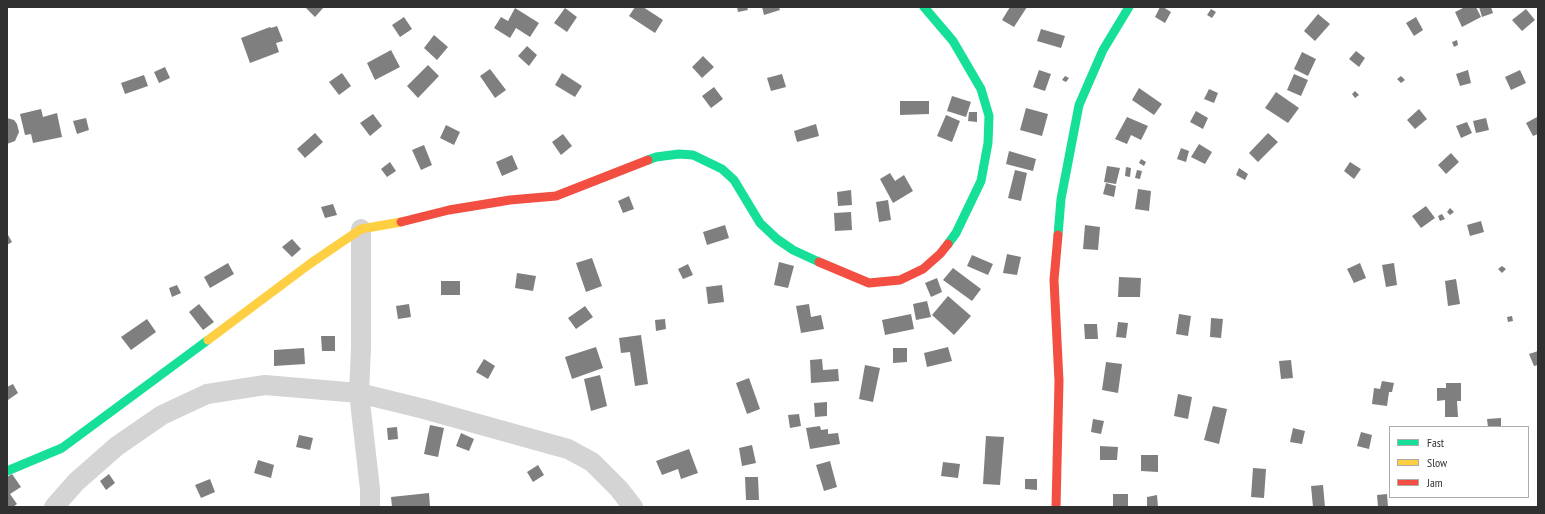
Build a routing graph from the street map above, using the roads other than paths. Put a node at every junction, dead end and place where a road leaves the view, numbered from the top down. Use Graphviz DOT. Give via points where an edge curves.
graph roads {
  1 [pos="924,7"];
  2 [pos="1129,7"];
  3 [pos="361,229"];
  4 [pos="359,393"];
  5 [pos="7,471"];
  6 [pos="54,507"];
  7 [pos="370,507"];
  8 [pos="633,507"];
  9 [pos="1056,507"];
  1 -- 3 [label="street" via="953,41 981,90 989,116 988,143 981,181 956,233 940,254 923,270 900,280 869,283 793,250 760,223 737,185 722,169 693,155 656,157 556,196 479,205"];
  2 -- 9 [label="street" via="1103,50 1079,105 1061,199 1054,280 1059,381"];
  3 -- 4 [label="street"];
  3 -- 5 [label="street" via="311,263 62,448"];
  4 -- 6 [label="street" via="265,385 207,394 162,415 117,446 76,482"];
  4 -- 7 [label="street"];
  4 -- 8 [label="street" via="568,449 592,462"];
}
